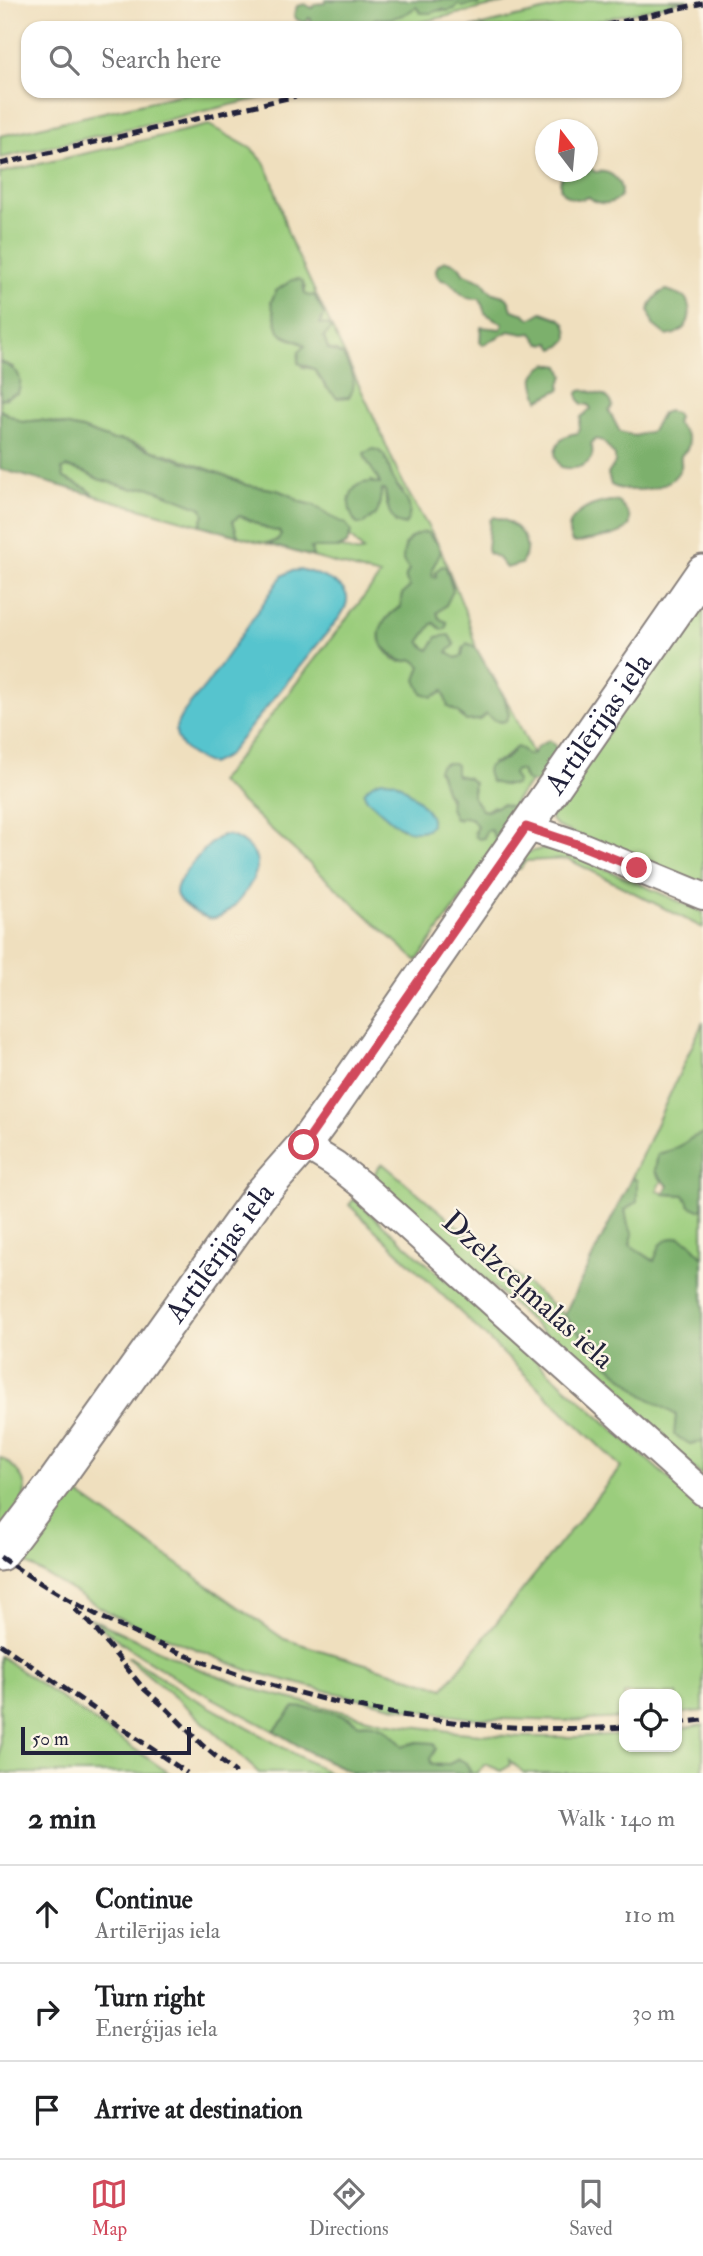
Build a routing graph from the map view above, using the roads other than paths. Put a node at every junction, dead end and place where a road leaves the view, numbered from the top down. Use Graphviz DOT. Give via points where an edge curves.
graph roads {
  1 [pos="703,572"];
  2 [pos="526,827"];
  3 [pos="703,897"];
  4 [pos="304,1145"];
  5 [pos="703,1492"];
  6 [pos="0,1554"];
  1 -- 2 [label="street, Artilērijas iela"];
  2 -- 3 [label="street"];
  2 -- 4 [label="street, Artilērijas iela"];
  4 -- 5 [label="street, Dzelzceļmalas iela" via="363,1186"];
  4 -- 6 [label="street, Artilērijas iela" via="260,1195"];
}
